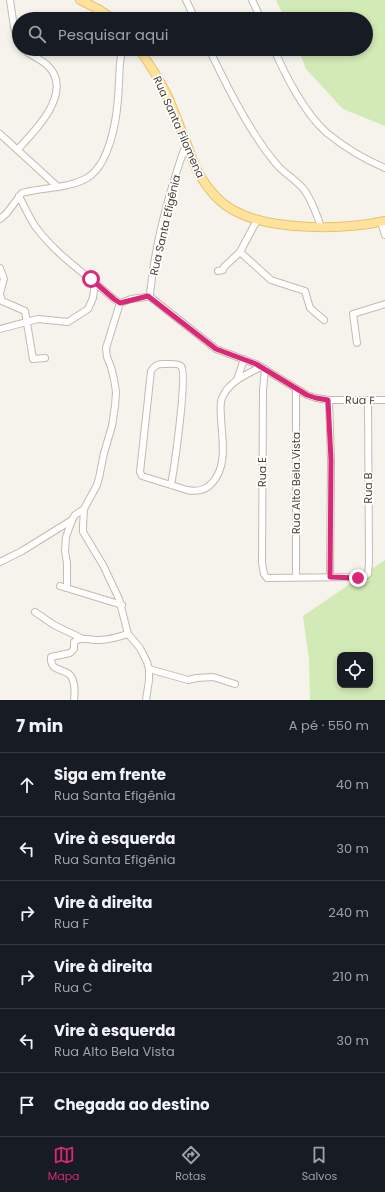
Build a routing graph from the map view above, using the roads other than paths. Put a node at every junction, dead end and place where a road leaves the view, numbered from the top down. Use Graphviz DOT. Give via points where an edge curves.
graph roads {
  1 [pos="10,0"];
  2 [pos="80,0"];
  3 [pos="186,0"];
  4 [pos="252,0"];
  5 [pos="103,12"];
  6 [pos="192,12"];
  7 [pos="258,12"];
  8 [pos="12,14"];
  9 [pos="34,56"];
  10 [pos="121,56"];
  11 [pos="144,56"];
  12 [pos="213,56"];
  13 [pos="277,56"];
  14 [pos="0,134"];
  15 [pos="186,144"];
  16 [pos="18,149"];
  17 [pos="385,168"];
  18 [pos="58,187"];
  19 [pos="19,196"];
  20 [pos="0,219"];
  21 [pos="257,220"];
  22 [pos="383,222"];
  23 [pos="320,227"];
  24 [pos="385,235"];
  25 [pos="240,252"];
  26 [pos="0,268"];
  27 [pos="218,271"];
  28 [pos="95,283"];
  29 [pos="0,293"];
  30 [pos="148,296"];
  31 [pos="120,303"];
  32 [pos="385,304"];
  33 [pos="324,320"];
  34 [pos="26,322"];
  35 [pos="0,329"];
  36 [pos="357,343"];
  37 [pos="45,358"];
  38 [pos="244,359"];
  39 [pos="263,368"];
  40 [pos="237,380"];
  41 [pos="296,389"];
  42 [pos="328,400"];
  43 [pos="368,400"];
  44 [pos="385,400"];
  45 [pos="171,485"];
  46 [pos="84,509"];
  47 [pos="72,520"];
  48 [pos="0,562"];
  49 [pos="296,577"];
  50 [pos="330,577"];
  51 [pos="60,586"];
  52 [pos="67,588"];
  53 [pos="120,602"];
  54 [pos="35,612"];
  55 [pos="128,634"];
  56 [pos="81,638"];
  57 [pos="149,669"];
  58 [pos="235,684"];
  59 [pos="74,700"];
  60 [pos="146,700"];
  1 -- 8 [label="street"];
  2 -- 5 [label="main road"];
  3 -- 6 [label="street"];
  4 -- 7 [label="street"];
  9 -- 16 [label="street" via="52,70 57,83 56,92 47,115"];
  10 -- 18 [label="street" via="116,114 105,156 100,166 87,178"];
  11 -- 15 [label="main road, Rua Santa Filomena" via="168,97"];
  12 -- 23 [label="street" via="265,150 305,192"];
  13 -- 17 [label="street" via="286,76 304,104 326,132 352,151"];
  14 -- 16 [label="street"];
  15 -- 21 [label="main road, Rua Santa Filomena" via="197,171 222,203"];
  15 -- 30 [label="street, Rua Santa Efigênia" via="171,191"];
  16 -- 18 [label="street"];
  18 -- 19 [label="street" via="24,192"];
  19 -- 20 [label="street"];
  19 -- 28 [label="street" via="46,239"];
  21 -- 23 [label="main road, Rua Santa Filomena"];
  21 -- 25 [label="street"];
  22 -- 23 [label="main road, Rua Santa Filomena"];
  22 -- 24 [label="street"];
  25 -- 27 [label="street" via="224,266 223,270"];
  25 -- 33 [label="street" via="271,280 305,291 310,308"];
  26 -- 29 [label="street" via="4,279"];
  28 -- 31 [label="street"];
  28 -- 34 [label="street" via="88,309 68,322 45,319"];
  29 -- 34 [label="street" via="2,301 25,310"];
  30 -- 31 [label="street"];
  30 -- 38 [label="street, Rua F" via="216,349"];
  31 -- 46 [label="street" via="106,348 116,392 112,426 100,478"];
  32 -- 36 [label="street" via="354,314"];
  34 -- 35 [label="street"];
  34 -- 37 [label="street" via="33,359"];
  38 -- 39 [label="street, Rua F"];
  38 -- 40 [label="street"];
  39 -- 40 [label="street"];
  39 -- 41 [label="street, Rua F"];
  39 -- 49 [label="street, Rua E" via="262,563 267,578"];
  40 -- 45 [label="street" via="221,400 222,457 221,467 214,481 205,489 195,492"];
  41 -- 42 [label="street, Rua F" via="307,395"];
  41 -- 49 [label="street, Rua Alto Bela Vista"];
  42 -- 43 [label="street, Rua F"];
  42 -- 50 [label="street" via="331,460"];
  43 -- 44 [label="street, Rua F"];
  43 -- 50 [label="street, Rua B" via="369,569 367,575 358,578"];
  45 -- 45 [label="street" via="142,476 140,472 152,372 158,364 178,365 183,372 179,431"];
  46 -- 47 [label="street"];
  46 -- 53 [label="street" via="83,532 103,565"];
  47 -- 48 [label="street"];
  47 -- 52 [label="street" via="65,545"];
  49 -- 50 [label="street"];
  51 -- 52 [label="street"];
  52 -- 53 [label="street"];
  53 -- 55 [label="street"];
  54 -- 56 [label="street"];
  55 -- 56 [label="street" via="102,640"];
  55 -- 57 [label="street" via="142,652"];
  56 -- 59 [label="street" via="74,642 72,652 51,657 54,667 72,678"];
  57 -- 58 [label="street" via="188,680 213,677"];
  57 -- 60 [label="street" via="150,680"];
}
